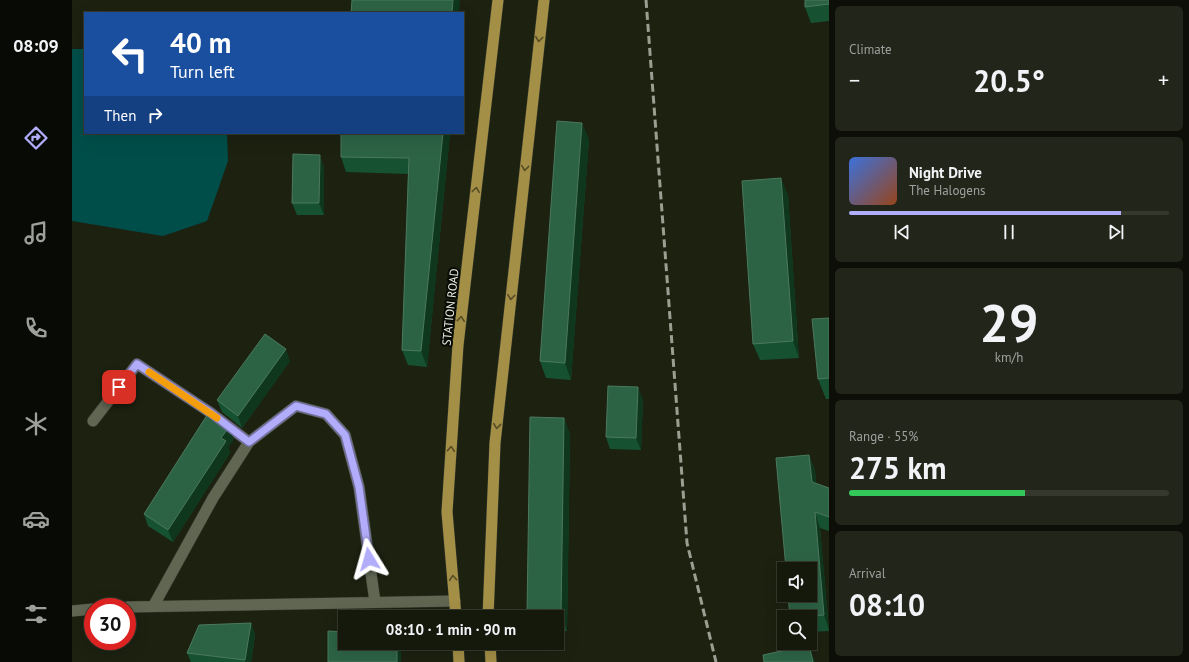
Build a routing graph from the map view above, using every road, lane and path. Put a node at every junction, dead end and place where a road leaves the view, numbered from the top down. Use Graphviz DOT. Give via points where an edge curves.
graph roads {
  1 [pos="498,0"];
  2 [pos="544,0"];
  3 [pos="93,421"];
  4 [pos="249,442"];
  5 [pos="455,601"];
  6 [pos="375,602"];
  7 [pos="154,605"];
  8 [pos="136,606"];
  9 [pos="84,610"];
  10 [pos="456,610"];
  11 [pos="488,610"];
  12 [pos="72,611"];
  13 [pos="458,650"];
  14 [pos="490,650"];
  15 [pos="459,662"];
  16 [pos="491,662"];
  5 -- 1 [label="main road, STATION ROAD, one-way" via="447,512 458,353"];
  2 -- 11 [label="main road, one-way" via="495,443"];
  3 -- 4 [label="street" via="137,364 211,413"];
  4 -- 6 [label="street" via="296,406 326,414 345,435 359,487"];
  4 -- 7 [label="street" via="213,498"];
  5 -- 6 [label="street"];
  5 -- 10 [label="main road, STATION ROAD"];
  6 -- 7 [label="street"];
  7 -- 8 [label="street"];
  9 -- 12 [label="street"];
  13 -- 15 [label="main road"];
  14 -- 16 [label="main road"];
}
